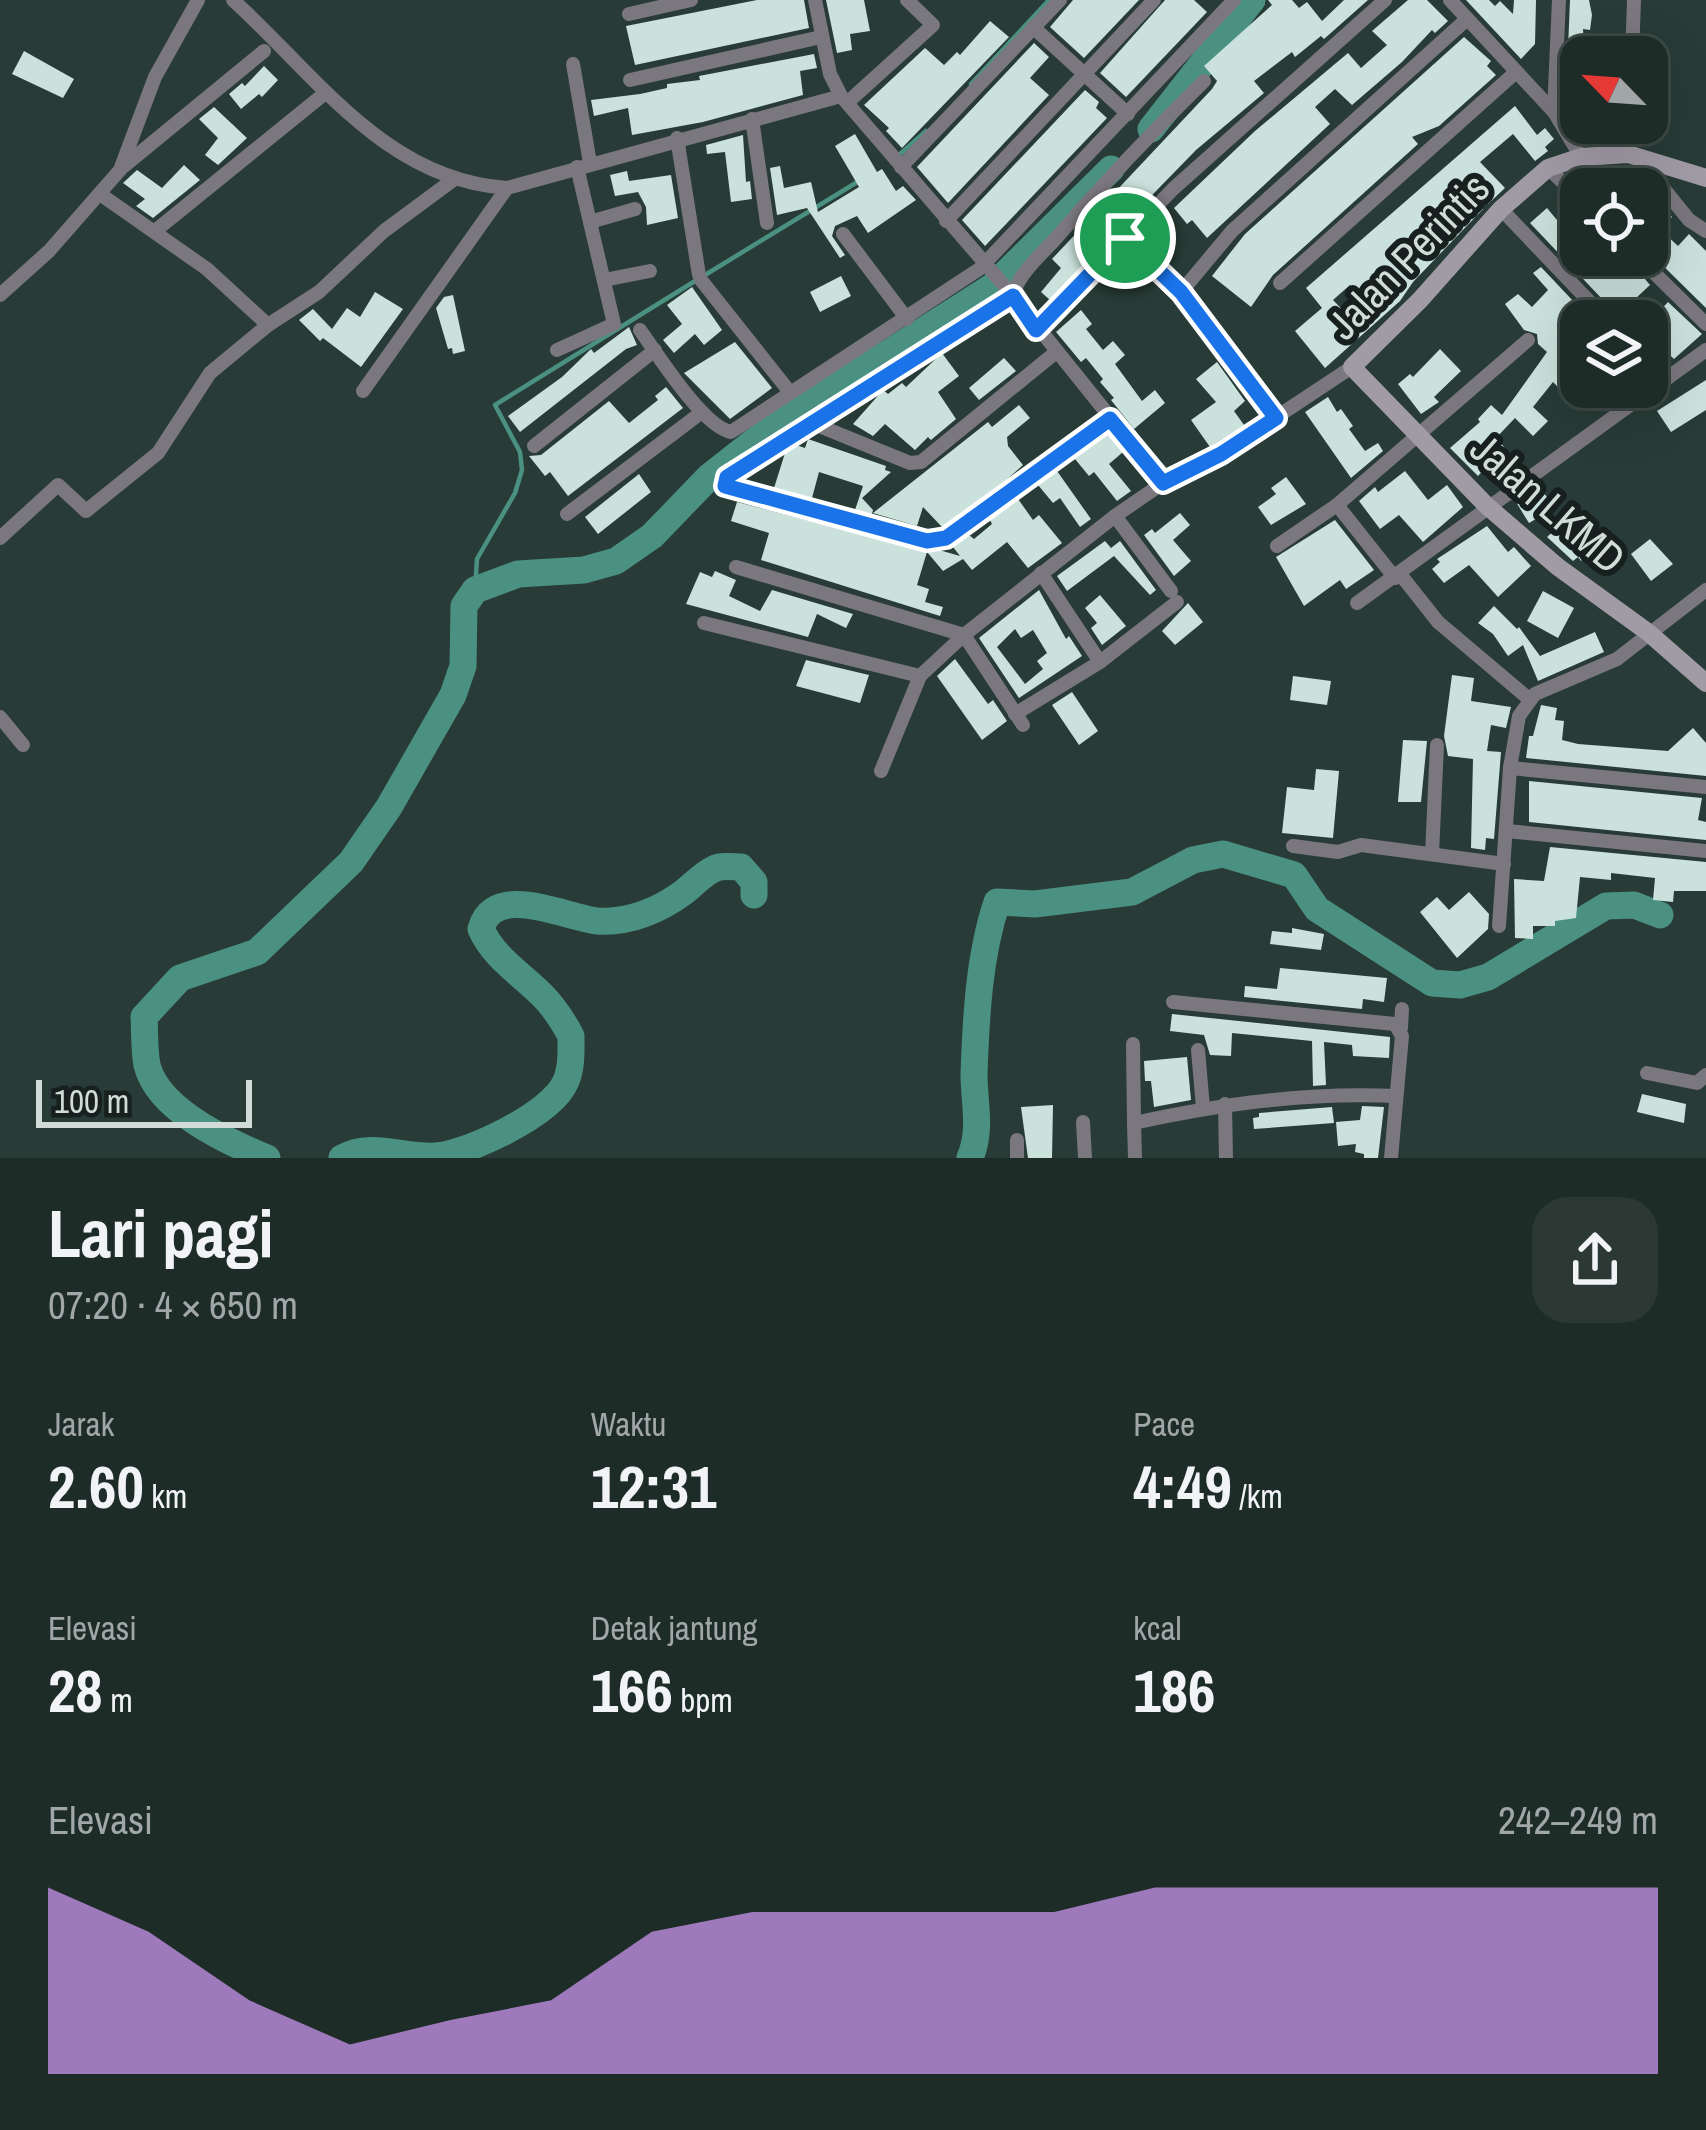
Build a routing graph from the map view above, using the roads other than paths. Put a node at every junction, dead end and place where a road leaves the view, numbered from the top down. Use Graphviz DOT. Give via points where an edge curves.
graph roads {
  1 [pos="199,0"];
  2 [pos="232,0"];
  3 [pos="691,0"];
  4 [pos="815,0"];
  5 [pos="907,0"];
  6 [pos="1060,0"];
  7 [pos="1154,0"];
  8 [pos="1234,0"];
  9 [pos="1385,0"];
  10 [pos="1450,0"];
  11 [pos="1559,0"];
  12 [pos="1634,0"];
  13 [pos="628,14"];
  14 [pos="1467,19"];
  15 [pos="1033,27"];
  16 [pos="1632,36"];
  17 [pos="820,37"];
  18 [pos="264,51"];
  19 [pos="573,64"];
  20 [pos="1516,72"];
  21 [pos="1084,74"];
  22 [pos="630,80"];
  23 [pos="1204,81"];
  24 [pos="324,94"];
  25 [pos="845,99"];
  26 [pos="1553,112"];
  27 [pos="1128,114"];
  28 [pos="752,119"];
  29 [pos="676,138"];
  30 [pos="1631,144"];
  31 [pos="1632,155"];
  32 [pos="1581,157"];
  33 [pos="584,165"];
  34 [pos="902,167"];
  35 [pos="1548,168"];
  36 [pos="120,170"];
  37 [pos="1706,178"];
  38 [pos="453,180"];
  39 [pos="1560,180"];
  40 [pos="507,188"];
  41 [pos="100,194"];
  42 [pos="635,209"];
  43 [pos="1501,209"];
  44 [pos="946,221"];
  45 [pos="590,222"];
  46 [pos="767,224"];
  47 [pos="155,231"];
  48 [pos="1706,231"];
  49 [pos="843,234"];
  50 [pos="1125,238"];
  51 [pos="986,264"];
  52 [pos="650,271"];
  53 [pos="1657,276"];
  54 [pos="604,280"];
  55 [pos="1280,283"];
  56 [pos="1181,292"];
  57 [pos="1011,293"];
  58 [pos="0,295"];
  59 [pos="1588,300"];
  60 [pos="907,319"];
  61 [pos="1706,324"];
  62 [pos="268,325"];
  63 [pos="640,330"];
  64 [pos="1036,330"];
  65 [pos="1528,340"];
  66 [pos="557,350"];
  67 [pos="655,350"];
  68 [pos="1706,350"];
  69 [pos="1055,353"];
  70 [pos="1352,367"];
  71 [pos="1668,375"];
  72 [pos="363,391"];
  73 [pos="789,391"];
  74 [pos="1622,408"];
  75 [pos="702,412"];
  76 [pos="1276,418"];
  77 [pos="1110,419"];
  78 [pos="812,423"];
  79 [pos="1420,437"];
  80 [pos="534,446"];
  81 [pos="1163,483"];
  82 [pos="1337,505"];
  83 [pos="1487,506"];
  84 [pos="567,514"];
  85 [pos="1115,516"];
  86 [pos="0,538"];
  87 [pos="1277,546"];
  88 [pos="736,567"];
  89 [pos="1041,573"];
  90 [pos="1397,576"];
  91 [pos="1706,590"];
  92 [pos="1357,603"];
  93 [pos="704,623"];
  94 [pos="1649,633"];
  95 [pos="964,635"];
  96 [pos="1100,662"];
  97 [pos="920,676"];
  98 [pos="1706,683"];
  99 [pos="1529,699"];
  100 [pos="0,717"];
  101 [pos="22,745"];
  102 [pos="1436,745"];
  103 [pos="1510,768"];
  104 [pos="880,771"];
  105 [pos="1706,788"];
  106 [pos="1507,831"];
  107 [pos="1293,846"];
  108 [pos="1706,851"];
  109 [pos="1432,854"];
  110 [pos="1504,864"];
  111 [pos="1499,926"];
  112 [pos="1173,1002"];
  113 [pos="1402,1009"];
  114 [pos="1401,1028"];
  115 [pos="1133,1044"];
  116 [pos="1198,1050"];
  117 [pos="1647,1073"];
  118 [pos="1706,1075"];
  119 [pos="1396,1096"];
  120 [pos="1225,1104"];
  121 [pos="1203,1108"];
  122 [pos="1083,1122"];
  123 [pos="1134,1123"];
  124 [pos="1017,1140"];
  125 [pos="1017,1158"];
  126 [pos="1084,1158"];
  127 [pos="1136,1158"];
  128 [pos="1226,1158"];
  129 [pos="1391,1158"];
  1 -- 36 [label="street" via="155,77"];
  2 -- 24 [label="street"];
  3 -- 13 [label="street"];
  4 -- 17 [label="street"];
  5 -- 25 [label="street" via="934,25"];
  6 -- 15 [label="street"];
  7 -- 21 [label="street"];
  8 -- 27 [label="street"];
  9 -- 50 [label="street"];
  10 -- 14 [label="street"];
  11 -- 26 [label="street"];
  12 -- 16 [label="street"];
  14 -- 20 [label="street"];
  14 -- 56 [label="street" via="1232,231"];
  15 -- 21 [label="street"];
  15 -- 34 [label="street"];
  17 -- 22 [label="street"];
  17 -- 25 [label="street"];
  18 -- 36 [label="street"];
  19 -- 33 [label="street"];
  20 -- 26 [label="street"];
  20 -- 55 [label="street"];
  21 -- 27 [label="street"];
  21 -- 44 [label="street"];
  23 -- 57 [label="street"];
  24 -- 38 [label="street" via="381,140"];
  24 -- 47 [label="street"];
  25 -- 28 [label="street"];
  25 -- 34 [label="street"];
  26 -- 32 [label="street"];
  27 -- 51 [label="street"];
  28 -- 29 [label="street"];
  28 -- 46 [label="street"];
  29 -- 33 [label="street"];
  29 -- 73 [label="street" via="700,277"];
  30 -- 31 [label="street"];
  31 -- 32 [label="street, Jalan Perintis"];
  31 -- 37 [label="street, Jalan Perintis"];
  31 -- 48 [label="street"];
  32 -- 35 [label="street, Jalan Perintis"];
  33 -- 40 [label="street"];
  33 -- 45 [label="street"];
  34 -- 44 [label="street"];
  35 -- 39 [label="street"];
  35 -- 43 [label="street, Jalan Perintis"];
  36 -- 41 [label="street"];
  38 -- 40 [label="street"];
  38 -- 62 [label="street"];
  40 -- 72 [label="street"];
  41 -- 47 [label="street"];
  41 -- 58 [label="street"];
  42 -- 45 [label="street"];
  43 -- 59 [label="street"];
  43 -- 70 [label="street, Jalan Perintis"];
  44 -- 51 [label="street"];
  45 -- 54 [label="street"];
  47 -- 62 [label="street"];
  49 -- 60 [label="street"];
  50 -- 56 [label="street"];
  50 -- 64 [label="street"];
  51 -- 57 [label="street"];
  51 -- 60 [label="street"];
  52 -- 54 [label="street"];
  53 -- 61 [label="street"];
  54 -- 66 [label="street" via="614,324"];
  56 -- 76 [label="street"];
  57 -- 64 [label="street"];
  57 -- 78 [label="street"];
  60 -- 73 [label="street"];
  62 -- 86 [label="street" via="210,373 158,454 86,511 58,485"];
  63 -- 67 [label="street"];
  64 -- 69 [label="street"];
  65 -- 79 [label="street"];
  67 -- 75 [label="street"];
  67 -- 80 [label="street"];
  68 -- 71 [label="street"];
  69 -- 77 [label="street"];
  69 -- 78 [label="street" via="921,463"];
  70 -- 76 [label="street, Jalan Perintis"];
  70 -- 79 [label="street, Jalan LKMD"];
  73 -- 75 [label="street" via="731,432"];
  74 -- 83 [label="street"];
  75 -- 84 [label="street"];
  76 -- 81 [label="street, Jalan Perintis"];
  77 -- 78 [label="street" via="946,538 927,541 725,486 727,477"];
  77 -- 81 [label="street"];
  79 -- 82 [label="street"];
  79 -- 83 [label="street, Jalan LKMD"];
  81 -- 85 [label="street, Jalan Perintis"];
  82 -- 87 [label="street"];
  82 -- 90 [label="street"];
  83 -- 90 [label="street"];
  83 -- 94 [label="street, Jalan LKMD"];
  85 -- 89 [label="street, Jalan Perintis"];
  85 -- 96 [label="street" via="1174,596"];
  88 -- 95 [label="street"];
  89 -- 95 [label="street, Jalan Perintis"];
  89 -- 96 [label="street"];
  90 -- 92 [label="street"];
  90 -- 99 [label="street"];
  91 -- 94 [label="street"];
  93 -- 97 [label="street"];
  94 -- 98 [label="street, Jalan LKMD"];
  94 -- 99 [label="street" via="1617,659"];
  95 -- 96 [label="street" via="1019,719"];
  95 -- 97 [label="street, Jalan Perintis"];
  97 -- 104 [label="street"];
  99 -- 103 [label="street"];
  100 -- 101 [label="street"];
  102 -- 109 [label="street"];
  103 -- 105 [label="street"];
  103 -- 106 [label="street"];
  106 -- 108 [label="street"];
  106 -- 110 [label="street"];
  107 -- 109 [label="street"];
  109 -- 110 [label="street"];
  110 -- 111 [label="street"];
  112 -- 114 [label="street"];
  113 -- 114 [label="street"];
  114 -- 119 [label="street"];
  115 -- 123 [label="street"];
  116 -- 121 [label="street"];
  117 -- 118 [label="street" via="1697,1082"];
  119 -- 120 [label="street"];
  119 -- 129 [label="street"];
  120 -- 121 [label="street"];
  120 -- 128 [label="street"];
  121 -- 123 [label="street"];
  122 -- 126 [label="street"];
  123 -- 127 [label="street"];
  124 -- 125 [label="street"];
}
